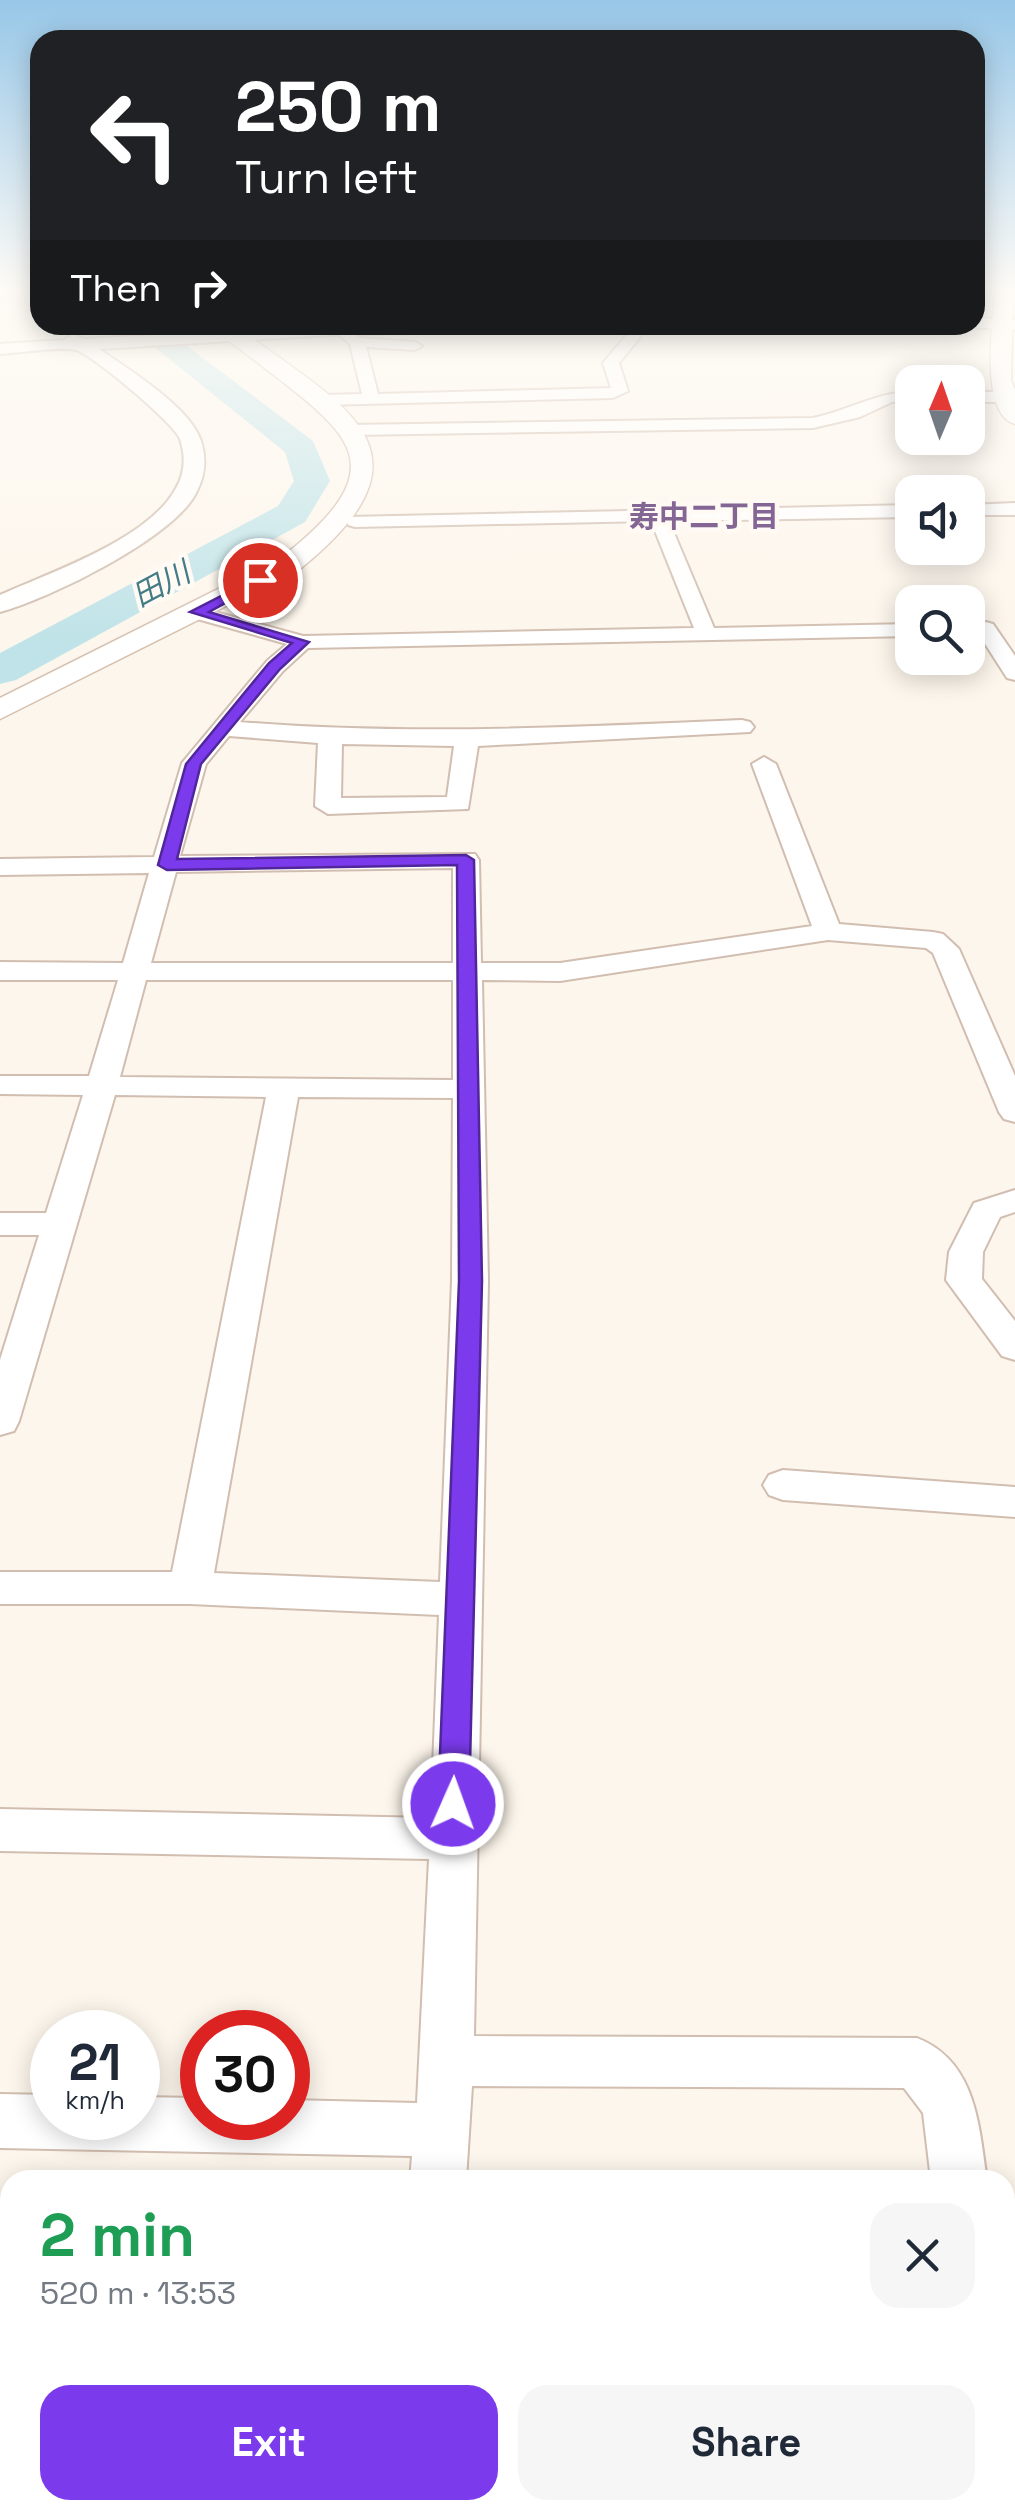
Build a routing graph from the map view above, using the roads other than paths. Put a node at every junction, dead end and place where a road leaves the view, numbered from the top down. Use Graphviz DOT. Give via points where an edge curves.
graph roads {
  1 [pos="165,410"];
  2 [pos="330,410"];
  3 [pos="571,410"];
  4 [pos="863,410"];
  5 [pos="573,426"];
  6 [pos="350,430"];
  7 [pos="1015,509"];
  8 [pos="985,510"];
  9 [pos="895,511"];
  10 [pos="658,516"];
  11 [pos="356,520"];
  12 [pos="0,604"];
  13 [pos="197,612"];
  14 [pos="1015,627"];
  15 [pos="985,628"];
  16 [pos="895,630"];
  17 [pos="706,635"];
  18 [pos="985,638"];
  19 [pos="302,642"];
  20 [pos="1015,673"];
  21 [pos="0,710"];
  22 [pos="742,726"];
  23 [pos="222,728"];
  24 [pos="330,737"];
  25 [pos="468,739"];
  26 [pos="764,764"];
  27 [pos="167,865"];
  28 [pos="0,867"];
  29 [pos="828,932"];
  30 [pos="0,971"];
  31 [pos="467,971"];
  32 [pos="132,973"];
  33 [pos="0,1085"];
  34 [pos="102,1085"];
  35 [pos="284,1087"];
  36 [pos="466,1089"];
  37 [pos="1015,1112"];
  38 [pos="1015,1200"];
  39 [pos="0,1224"];
  40 [pos="61,1224"];
  41 [pos="1015,1346"];
  42 [pos="3,1402"];
  43 [pos="783,1486"];
  44 [pos="1015,1502"];
  45 [pos="0,1588"];
  46 [pos="190,1588"];
  47 [pos="460,1599"];
  48 [pos="0,1830"];
  49 [pos="452,1838"];
  50 [pos="447,2062"];
  51 [pos="0,2121"];
  52 [pos="440,2155"];
  53 [pos="958,2170"];
  1 -- 12 [label="street" via="189,434 197,458 195,482 177,508 113,551"];
  2 -- 6 [label="main road"];
  3 -- 5 [label="street"];
  4 -- 5 [label="street" via="814,423"];
  5 -- 6 [label="street"];
  6 -- 13 [label="main road" via="363,467 342,520 291,563"];
  7 -- 8 [label="street"];
  9 -- 10 [label="street"];
  10 -- 11 [label="street"];
  10 -- 17 [label="street"];
  13 -- 19 [label="street"];
  13 -- 21 [label="main road"];
  14 -- 15 [label="street"];
  16 -- 17 [label="street"];
  17 -- 19 [label="street"];
  18 -- 20 [label="street"];
  19 -- 23 [label="street"];
  22 -- 25 [label="street"];
  23 -- 24 [label="street"];
  23 -- 27 [label="street" via="194,764"];
  24 -- 25 [label="street"];
  24 -- 25 [label="street" via="328,806 459,804"];
  26 -- 29 [label="street"];
  27 -- 28 [label="street"];
  27 -- 31 [label="street" via="466,860"];
  27 -- 32 [label="street"];
  29 -- 31 [label="street" via="560,972"];
  29 -- 37 [label="street" via="932,940 946,949"];
  30 -- 32 [label="street"];
  31 -- 32 [label="street"];
  31 -- 36 [label="street"];
  32 -- 34 [label="street"];
  33 -- 34 [label="street"];
  34 -- 35 [label="street"];
  34 -- 40 [label="street"];
  35 -- 36 [label="street"];
  35 -- 46 [label="street"];
  36 -- 47 [label="street" via="470,1281"];
  38 -- 41 [label="street" via="986,1210 966,1252 964,1280"];
  39 -- 40 [label="street"];
  40 -- 42 [label="street"];
  43 -- 44 [label="street"];
  45 -- 46 [label="street"];
  46 -- 47 [label="street"];
  47 -- 49 [label="street"];
  48 -- 49 [label="street"];
  49 -- 50 [label="street"];
  50 -- 52 [label="street"];
  50 -- 53 [label="street" via="917,2063 949,2103"];
  51 -- 52 [label="street"];
}
